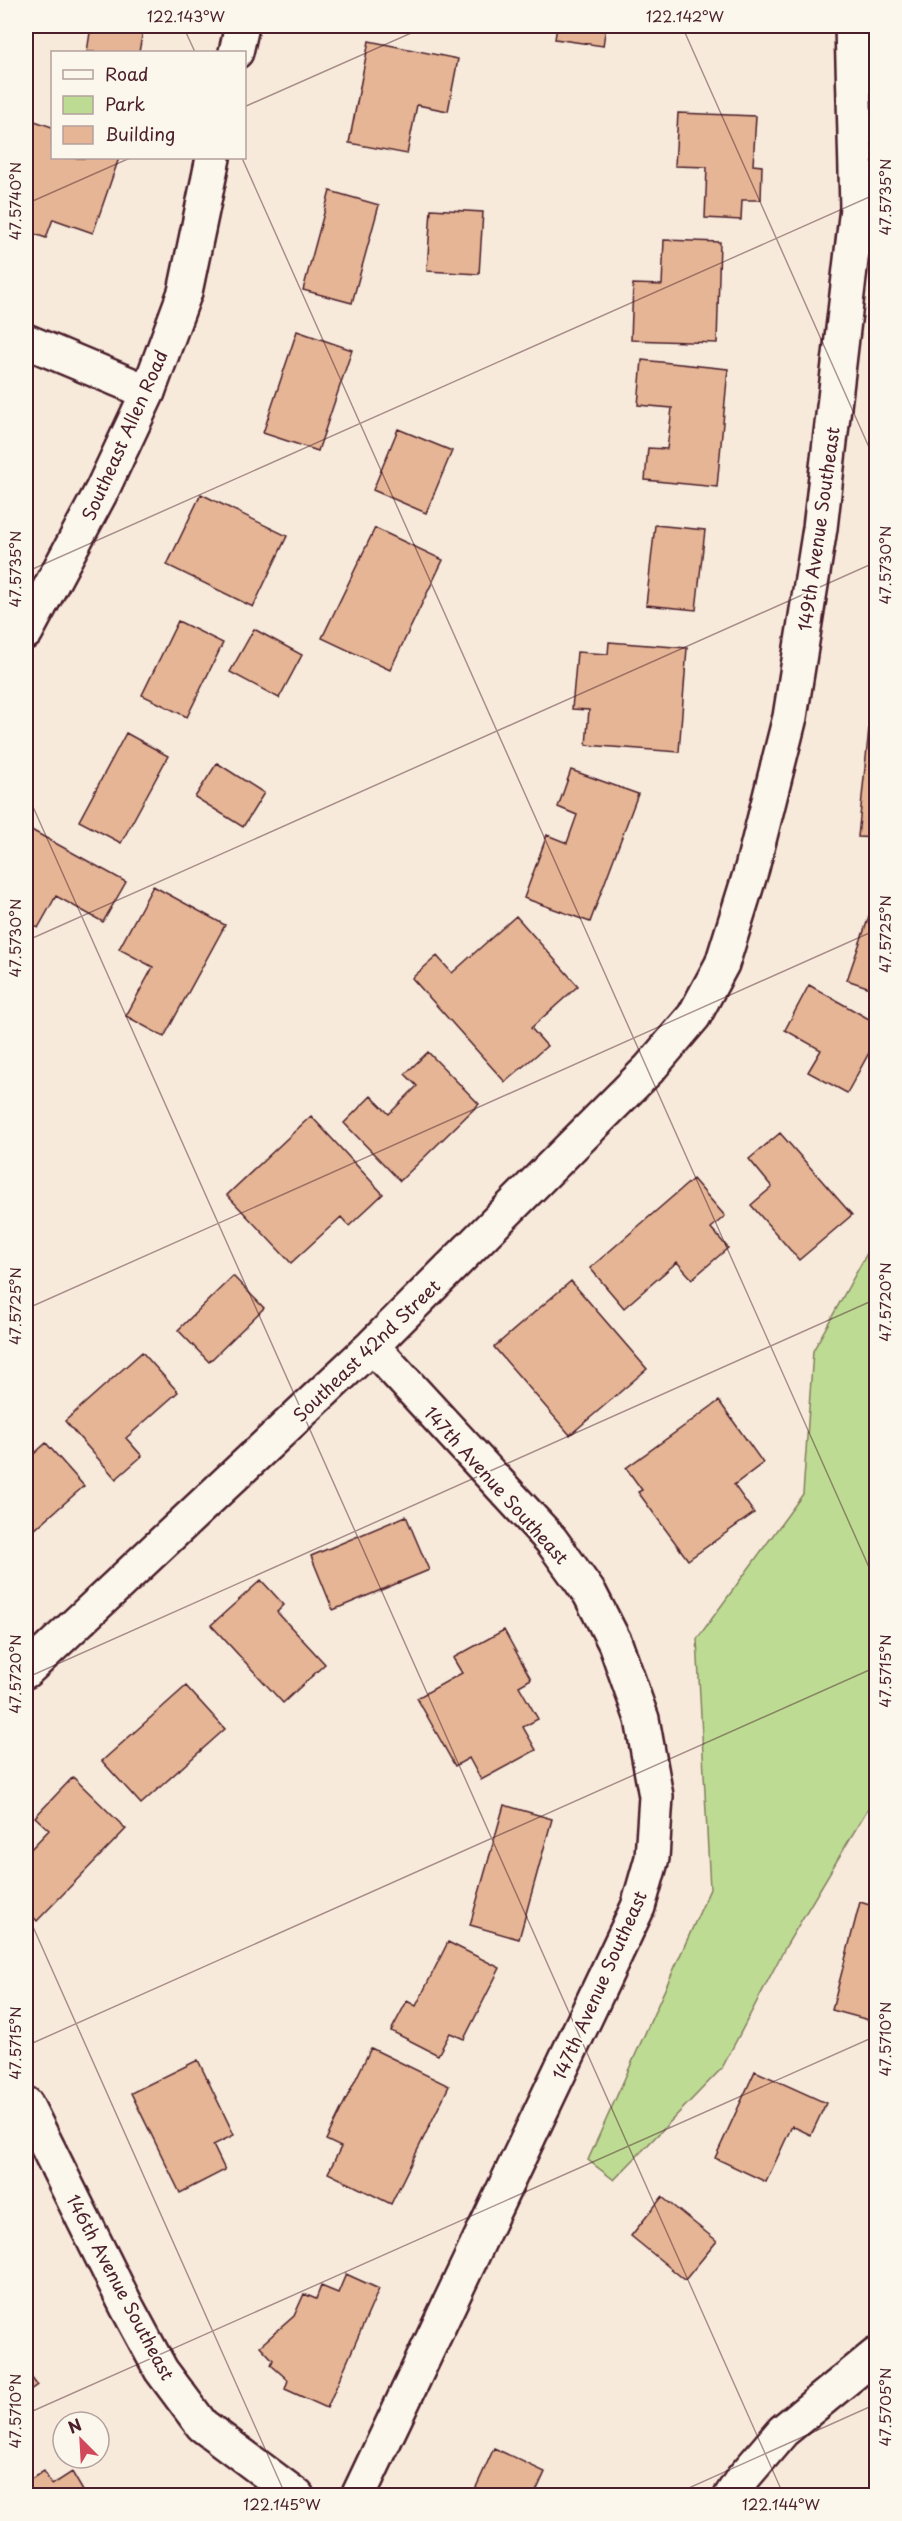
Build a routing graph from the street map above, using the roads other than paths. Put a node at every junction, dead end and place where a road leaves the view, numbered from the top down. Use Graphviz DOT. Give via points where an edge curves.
graph roads {
  1 [pos="242,26"];
  2 [pos="852,26"];
  3 [pos="236,51"];
  4 [pos="213,159"];
  5 [pos="26,341"];
  6 [pos="148,392"];
  7 [pos="26,632"];
  8 [pos="694,1016"];
  9 [pos="372,1346"];
  10 [pos="26,1671"];
  11 [pos="26,2104"];
  12 [pos="876,2355"];
  13 [pos="297,2496"];
  14 [pos="358,2496"];
  15 [pos="731,2496"];
  1 -- 3 [label="street"];
  2 -- 8 [label="street, 149th Avenue Southeast" via="857,208 818,540 790,717 752,868 722,964"];
  4 -- 6 [label="street, Southeast Allen Road" via="185,291"];
  5 -- 6 [label="street"];
  6 -- 7 [label="street, Southeast Allen Road" via="102,490"];
  8 -- 9 [label="street, Southeast 42nd Street" via="649,1069"];
  9 -- 10 [label="street, Southeast 42nd Street"];
  9 -- 14 [label="street, 147th Avenue Southeast" via="551,1540 590,1594 615,1643 642,1719 656,1796 652,1858 638,1907"];
  11 -- 13 [label="street, 146th Avenue Southeast" via="161,2370 202,2425"];
  12 -- 15 [label="street" via="783,2431"];
}
